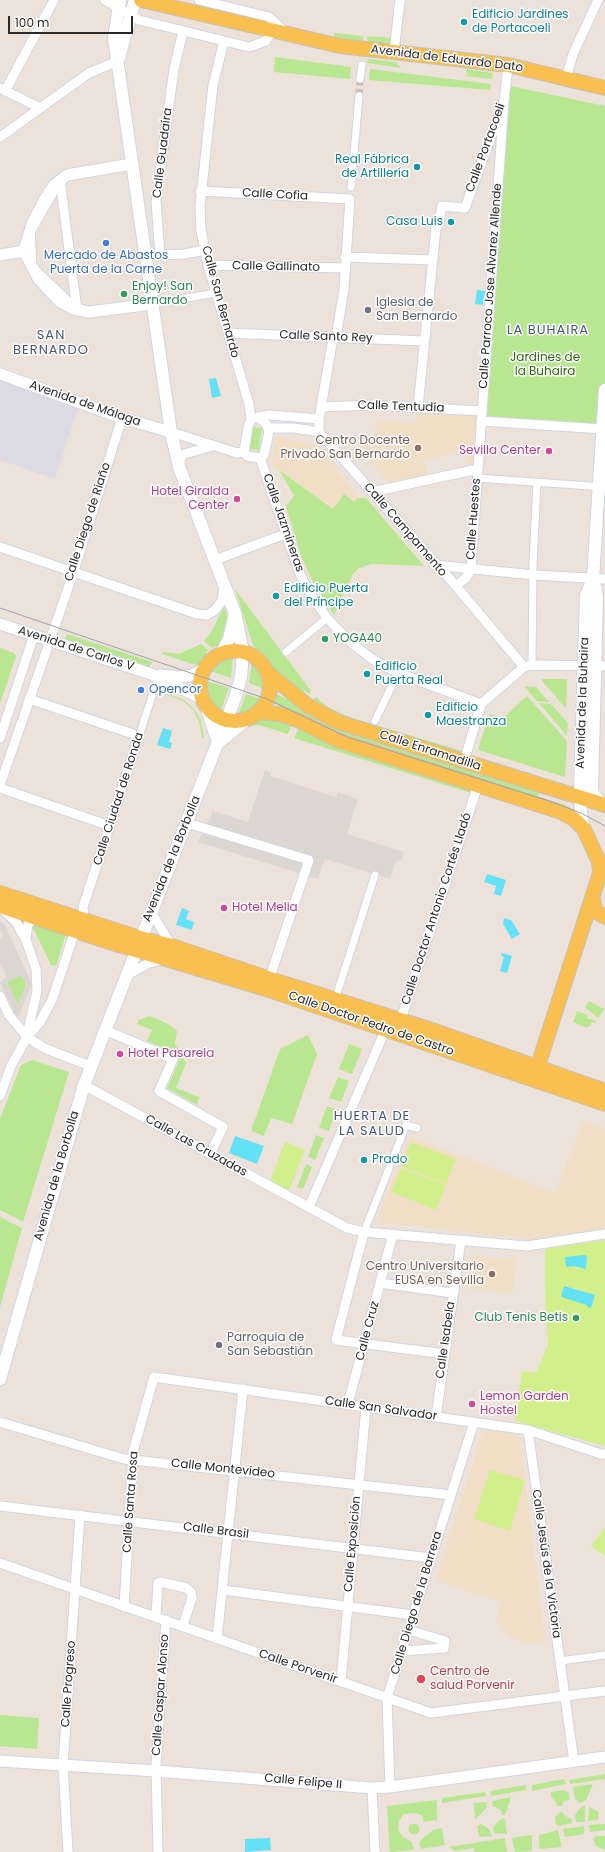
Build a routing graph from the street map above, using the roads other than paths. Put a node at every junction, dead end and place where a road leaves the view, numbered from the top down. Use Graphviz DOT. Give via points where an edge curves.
graph roads {
  1 [pos="54,0"];
  2 [pos="105,0"];
  3 [pos="135,0"];
  4 [pos="141,0"];
  5 [pos="199,0"];
  6 [pos="400,0"];
  7 [pos="598,0"];
  8 [pos="119,4"];
  9 [pos="133,19"];
  10 [pos="183,31"];
  11 [pos="272,31"];
  12 [pos="287,34"];
  13 [pos="224,41"];
  14 [pos="394,52"];
  15 [pos="118,61"];
  16 [pos="362,65"];
  17 [pos="508,65"];
  18 [pos="360,79"];
  19 [pos="566,79"];
  20 [pos="605,88"];
  21 [pos="2,89"];
  22 [pos="359,96"];
  23 [pos="504,102"];
  24 [pos="40,108"];
  25 [pos="0,137"];
  26 [pos="132,164"];
  27 [pos="60,180"];
  28 [pos="351,187"];
  29 [pos="200,191"];
  30 [pos="30,232"];
  31 [pos="205,250"];
  32 [pos="24,251"];
  33 [pos="0,255"];
  34 [pos="345,257"];
  35 [pos="433,260"];
  36 [pos="208,265"];
  37 [pos="32,267"];
  38 [pos="345,268"];
  39 [pos="216,293"];
  40 [pos="152,304"];
  41 [pos="77,310"];
  42 [pos="228,333"];
  43 [pos="335,338"];
  44 [pos="424,341"];
  45 [pos="0,374"];
  46 [pos="605,390"];
  47 [pos="321,407"];
  48 [pos="418,407"];
  49 [pos="482,411"];
  50 [pos="122,418"];
  51 [pos="255,418"];
  52 [pos="319,419"];
  53 [pos="481,421"];
  54 [pos="268,428"];
  55 [pos="603,429"];
  56 [pos="171,432"];
  57 [pos="319,432"];
  58 [pos="214,446"];
  59 [pos="244,452"];
  60 [pos="260,458"];
  61 [pos="179,467"];
  62 [pos="477,474"];
  63 [pos="537,482"];
  64 [pos="601,487"];
  65 [pos="372,492"];
  66 [pos="285,534"];
  67 [pos="0,546"];
  68 [pos="215,560"];
  69 [pos="434,564"];
  70 [pos="471,569"];
  71 [pos="74,571"];
  72 [pos="534,575"];
  73 [pos="599,579"];
  74 [pos="224,585"];
  75 [pos="456,586"];
  76 [pos="235,613"];
  77 [pos="327,618"];
  78 [pos="0,624"];
  79 [pos="34,635"];
  80 [pos="49,640"];
  81 [pos="243,652"];
  82 [pos="286,652"];
  83 [pos="221,654"];
  84 [pos="528,666"];
  85 [pos="595,666"];
  86 [pos="205,668"];
  87 [pos="268,673"];
  88 [pos="398,673"];
  89 [pos="155,676"];
  90 [pos="29,699"];
  91 [pos="204,701"];
  92 [pos="481,704"];
  93 [pos="254,715"];
  94 [pos="227,719"];
  95 [pos="375,721"];
  96 [pos="139,736"];
  97 [pos="0,738"];
  98 [pos="218,742"];
  99 [pos="464,762"];
  100 [pos="0,785"];
  101 [pos="478,785"];
  102 [pos="0,788"];
  103 [pos="580,796"];
  104 [pos="603,804"];
  105 [pos="187,823"];
  106 [pos="110,826"];
  107 [pos="584,829"];
  108 [pos="375,875"];
  109 [pos="0,893"];
  110 [pos="593,897"];
  111 [pos="0,899"];
  112 [pos="26,901"];
  113 [pos="0,907"];
  114 [pos="151,912"];
  115 [pos="34,917"];
  116 [pos="605,917"];
  117 [pos="80,925"];
  118 [pos="116,930"];
  119 [pos="26,940"];
  120 [pos="138,944"];
  121 [pos="169,952"];
  122 [pos="125,976"];
  123 [pos="268,984"];
  124 [pos="0,996"];
  125 [pos="336,1000"];
  126 [pos="393,1025"];
  127 [pos="105,1030"];
  128 [pos="27,1037"];
  129 [pos="90,1066"];
  130 [pos="536,1073"];
  131 [pos="84,1085"];
  132 [pos="605,1091"];
  133 [pos="0,1096"];
  134 [pos="605,1104"];
  135 [pos="418,1128"];
  136 [pos="210,1154"];
  137 [pos="309,1207"];
  138 [pos="364,1232"];
  139 [pos="393,1234"];
  140 [pos="605,1234"];
  141 [pos="461,1240"];
  142 [pos="380,1283"];
  143 [pos="453,1293"];
  144 [pos="364,1344"];
  145 [pos="445,1354"];
  146 [pos="154,1377"];
  147 [pos="0,1379"];
  148 [pos="243,1389"];
  149 [pos="348,1404"];
  150 [pos="366,1407"];
  151 [pos="436,1417"];
  152 [pos="0,1422"];
  153 [pos="474,1422"];
  154 [pos="528,1430"];
  155 [pos="605,1454"];
  156 [pos="132,1460"];
  157 [pos="234,1470"];
  158 [pos="359,1484"];
  159 [pos="451,1495"];
  160 [pos="0,1506"];
  161 [pos="80,1515"];
  162 [pos="129,1520"];
  163 [pos="229,1533"];
  164 [pos="352,1548"];
  165 [pos="432,1558"];
  166 [pos="0,1563"];
  167 [pos="75,1588"];
  168 [pos="223,1590"];
  169 [pos="347,1606"];
  170 [pos="124,1607"];
  171 [pos="413,1615"];
  172 [pos="156,1616"];
  173 [pos="166,1620"];
  174 [pos="183,1625"];
  175 [pos="409,1630"];
  176 [pos="217,1638"];
  177 [pos="403,1651"];
  178 [pos="605,1654"];
  179 [pos="560,1661"];
  180 [pos="341,1681"];
  181 [pos="605,1691"];
  182 [pos="565,1697"];
  183 [pos="387,1698"];
  184 [pos="605,1757"];
  185 [pos="0,1761"];
  186 [pos="574,1762"];
  187 [pos="63,1765"];
  188 [pos="156,1770"];
  189 [pos="390,1787"];
  190 [pos="372,1788"];
  191 [pos="68,1852"];
  192 [pos="158,1852"];
  193 [pos="375,1852"];
  1 -- 21 [label="street"];
  2 -- 8 [label="street"];
  3 -- 9 [label="main road"];
  4 -- 11 [label="main road, Avenida de Eduardo Dato"];
  5 -- 12 [label="street" via="269,17"];
  6 -- 14 [label="street"];
  7 -- 19 [label="street" via="573,54"];
  8 -- 9 [label="street"];
  8 -- 15 [label="main road, Avenida de la Borbolla" via="114,38"];
  9 -- 10 [label="street"];
  9 -- 15 [label="main road"];
  10 -- 13 [label="street"];
  10 -- 31 [label="street, Calle Guadaíra" via="174,69 156,201 160,255"];
  11 -- 12 [label="main road, Avenida de Eduardo Dato"];
  11 -- 13 [label="street" via="266,41 249,47"];
  12 -- 14 [label="main road, Avenida de Eduardo Dato" via="340,46"];
  13 -- 29 [label="street, Calle San Bernardo" via="213,85"];
  14 -- 17 [label="main road, Avenida de Eduardo Dato"];
  15 -- 24 [label="street" via="90,73"];
  15 -- 26 [label="main road, Avenida de la Borbolla"];
  16 -- 18 [label="street"];
  17 -- 19 [label="main road, Avenida de Eduardo Dato"];
  17 -- 23 [label="street, Calle Portacoeli"];
  19 -- 20 [label="main road, Avenida de Eduardo Dato"];
  21 -- 24 [label="street"];
  22 -- 28 [label="street"];
  23 -- 35 [label="street, Calle Portacoeli" via="465,208 442,206 436,228"];
  23 -- 49 [label="street, Calle Parroco Jose Alvarez Allende"];
  24 -- 25 [label="street"];
  26 -- 27 [label="street" via="66,175"];
  26 -- 40 [label="main road, Avenida de la Borbolla"];
  27 -- 30 [label="street" via="45,199"];
  27 -- 41 [label="street"];
  29 -- 31 [label="street, Calle San Bernardo" via="201,230"];
  29 -- 34 [label="street, Calle Cofia" via="350,197"];
  30 -- 32 [label="street"];
  30 -- 37 [label="street"];
  31 -- 36 [label="street, Calle San Bernardo"];
  32 -- 33 [label="street"];
  32 -- 37 [label="street"];
  34 -- 35 [label="street"];
  34 -- 38 [label="street"];
  35 -- 44 [label="street"];
  36 -- 38 [label="street, Calle Gallinato"];
  36 -- 39 [label="street, Calle San Bernardo"];
  37 -- 41 [label="street" via="38,278 59,301"];
  38 -- 43 [label="street"];
  39 -- 40 [label="street"];
  39 -- 42 [label="street, Calle San Bernardo"];
  40 -- 41 [label="street" via="89,312"];
  40 -- 56 [label="main road, Avenida de la Borbolla"];
  42 -- 43 [label="street, Calle Santo Rey"];
  42 -- 51 [label="street, Calle San Bernardo"];
  43 -- 44 [label="street, Calle Santo Rey"];
  43 -- 47 [label="street"];
  44 -- 48 [label="street"];
  45 -- 50 [label="street, Avenida de Málaga"];
  46 -- 55 [label="main road, Avenida de la Buhaira"];
  47 -- 48 [label="street, Calle Tentudía"];
  47 -- 52 [label="street"];
  48 -- 49 [label="street, Calle Tentudía"];
  49 -- 53 [label="street, Calle Parroco Jose Alvarez Allende"];
  50 -- 56 [label="street, Avenida de Málaga"];
  50 -- 71 [label="street, Calle Diego de Riaño"];
  51 -- 52 [label="street" via="269,415"];
  51 -- 54 [label="street" via="265,421"];
  51 -- 59 [label="street" via="246,433"];
  52 -- 57 [label="street"];
  53 -- 55 [label="street"];
  53 -- 62 [label="street, Calle Parroco Jose Alvarez Allende"];
  54 -- 57 [label="street" via="294,428"];
  54 -- 60 [label="street" via="264,455"];
  55 -- 64 [label="main road, Avenida de la Buhaira"];
  56 -- 58 [label="street"];
  56 -- 61 [label="main road, Avenida de la Borbolla"];
  57 -- 65 [label="street, Calle Campamento"];
  58 -- 59 [label="street" via="237,453"];
  58 -- 61 [label="street" via="184,454"];
  59 -- 60 [label="street" via="247,456"];
  60 -- 66 [label="street, Calle Jazmineras"];
  61 -- 68 [label="main road, Avenida de la Borbolla"];
  62 -- 63 [label="street"];
  62 -- 65 [label="street"];
  62 -- 70 [label="street, Calle Huestes"];
  63 -- 64 [label="street"];
  63 -- 72 [label="street"];
  64 -- 73 [label="main road, Avenida de la Buhaira"];
  65 -- 69 [label="street, Calle Campamento"];
  66 -- 68 [label="street"];
  66 -- 77 [label="street, Calle Jazmineras" via="300,574"];
  67 -- 71 [label="street"];
  68 -- 74 [label="main road, Avenida de la Borbolla"];
  69 -- 70 [label="street"];
  69 -- 75 [label="street, Calle Campamento"];
  70 -- 72 [label="street"];
  70 -- 75 [label="street" via="466,578"];
  71 -- 74 [label="street" via="206,615 216,610 222,601"];
  71 -- 80 [label="street, Calle Diego de Riaño"];
  72 -- 73 [label="street"];
  72 -- 84 [label="street"];
  73 -- 85 [label="main road, Avenida de la Buhaira" via="586,596"];
  74 -- 76 [label="main road, Avenida de la Borbolla"];
  75 -- 84 [label="street, Calle Campamento"];
  76 -- 81 [label="main road, Avenida de la Borbolla"];
  76 -- 83 [label="main road" via="229,639"];
  77 -- 82 [label="street"];
  77 -- 88 [label="street, Calle Jazmineras" via="349,641 372,659"];
  78 -- 79 [label="street, Avenida de Carlos V"];
  79 -- 80 [label="street, Avenida de Carlos V"];
  79 -- 97 [label="street"];
  80 -- 89 [label="street, Avenida de Carlos V"];
  80 -- 90 [label="street"];
  81 -- 83 [label="main road"];
  81 -- 87 [label="main road, Calle Enramadilla" via="257,659"];
  81 -- 94 [label="main road, Avenida de la Borbolla" via="241,677"];
  83 -- 86 [label="main road"];
  84 -- 85 [label="street"];
  84 -- 92 [label="street"];
  85 -- 103 [label="main road, Avenida de la Buhaira"];
  85 -- 104 [label="main road, Avenida de la Buhaira" via="592,790"];
  86 -- 89 [label="street, Avenida de Carlos V" via="195,674 179,677"];
  86 -- 91 [label="main road" via="200,688"];
  87 -- 93 [label="main road" via="269,694 263,706"];
  87 -- 99 [label="main road, Calle Enramadilla" via="307,705 338,722"];
  88 -- 92 [label="street, Calle Jazmineras"];
  88 -- 95 [label="street"];
  89 -- 91 [label="street, Avenida de Carlos V"];
  89 -- 96 [label="street, Calle Ciudad de Ronda"];
  90 -- 96 [label="street"];
  90 -- 100 [label="street"];
  91 -- 94 [label="main road" via="218,716"];
  91 -- 98 [label="main road"];
  92 -- 99 [label="street"];
  93 -- 94 [label="main road, Calle Enramadilla" via="243,720"];
  93 -- 98 [label="main road"];
  93 -- 101 [label="main road, Calle Enramadilla" via="280,714 337,740"];
  94 -- 98 [label="main road, Avenida de la Borbolla"];
  96 -- 106 [label="street, Calle Ciudad de Ronda"];
  98 -- 105 [label="main road, Avenida de la Borbolla"];
  99 -- 103 [label="main road, Calle Enramadilla"];
  101 -- 107 [label="main road, Calle Enramadilla" via="561,812 574,819"];
  101 -- 126 [label="street, Calle Doctor Antonio Cortés Lladó"];
  102 -- 106 [label="street"];
  103 -- 104 [label="main road, Calle Enramadilla"];
  103 -- 107 [label="main road, Avenida de la Buhaira"];
  105 -- 114 [label="main road, Avenida de la Borbolla"];
  105 -- 123 [label="street" via="309,860"];
  106 -- 117 [label="street, Calle Ciudad de Ronda" via="83,907"];
  107 -- 110 [label="main road" via="601,869"];
  108 -- 125 [label="street"];
  109 -- 112 [label="main road"];
  110 -- 116 [label="main road" via="595,911"];
  110 -- 130 [label="main road"];
  111 -- 112 [label="street" via="16,904"];
  112 -- 117 [label="main road"];
  113 -- 115 [label="main road"];
  113 -- 119 [label="street" via="16,922"];
  114 -- 120 [label="main road, Avenida de la Borbolla"];
  114 -- 121 [label="street"];
  115 -- 117 [label="main road"];
  115 -- 118 [label="street" via="44,913 98,930"];
  115 -- 119 [label="street" via="26,928"];
  117 -- 118 [label="main road"];
  117 -- 120 [label="main road"];
  117 -- 128 [label="street, Calle Ciudad de Ronda" via="52,1000 40,1022"];
  118 -- 120 [label="main road"];
  119 -- 128 [label="street" via="38,981"];
  120 -- 121 [label="main road, Calle Doctor Pedro de Castro"];
  120 -- 122 [label="main road, Avenida de la Borbolla"];
  121 -- 122 [label="street"];
  121 -- 123 [label="main road, Calle Doctor Pedro de Castro"];
  122 -- 127 [label="main road, Avenida de la Borbolla"];
  123 -- 125 [label="main road, Calle Doctor Pedro de Castro"];
  123 -- 126 [label="main road, Calle Doctor Pedro de Castro"];
  124 -- 128 [label="street" via="9,1015"];
  125 -- 126 [label="main road, Calle Doctor Pedro de Castro"];
  126 -- 130 [label="main road, Calle Doctor Pedro de Castro"];
  126 -- 137 [label="street, Calle Doctor Antonio Cortés Lladó"];
  127 -- 129 [label="main road, Avenida de la Borbolla"];
  127 -- 136 [label="street" via="173,1059 159,1091 223,1127"];
  128 -- 129 [label="street" via="44,1048"];
  128 -- 133 [label="street" via="11,1066"];
  129 -- 131 [label="main road, Avenida de la Borbolla"];
  130 -- 132 [label="main road, Calle Doctor Pedro de Castro"];
  130 -- 134 [label="main road, Calle Doctor Pedro de Castro"];
  131 -- 136 [label="street, Calle Las Cruzadas"];
  131 -- 147 [label="main road, Avenida de la Borbolla"];
  135 -- 138 [label="street" via="406,1125"];
  136 -- 137 [label="street, Calle Las Cruzadas"];
  137 -- 138 [label="street, Calle Las Cruzadas" via="347,1228"];
  138 -- 139 [label="street, Calle Las Cruzadas"];
  138 -- 144 [label="street" via="336,1340"];
  139 -- 141 [label="street, Calle Las Cruzadas"];
  139 -- 142 [label="street, Calle Cruz"];
  140 -- 141 [label="street, Calle Las Cruzadas" via="527,1246"];
  141 -- 143 [label="street, Calle Isabela"];
  142 -- 143 [label="street"];
  142 -- 144 [label="street, Calle Cruz"];
  143 -- 145 [label="street, Calle Isabela"];
  144 -- 145 [label="street"];
  144 -- 149 [label="street, Calle Cruz"];
  145 -- 151 [label="street, Calle Isabela"];
  146 -- 148 [label="street, Calle San Salvador"];
  146 -- 156 [label="street, Calle Santa Rosa"];
  148 -- 149 [label="street, Calle San Salvador"];
  148 -- 157 [label="street"];
  149 -- 150 [label="street, Calle San Salvador"];
  150 -- 151 [label="street, Calle San Salvador"];
  150 -- 158 [label="street, Calle Exposición"];
  151 -- 153 [label="street, Calle San Salvador"];
  152 -- 156 [label="street, Calle Montevideo"];
  153 -- 154 [label="street, Calle San Salvador"];
  153 -- 159 [label="street, Calle Diego de la Barrera"];
  154 -- 155 [label="street, Calle San Salvador"];
  154 -- 179 [label="street, Calle Jesús de la Victoria"];
  156 -- 157 [label="street, Calle Montevideo"];
  156 -- 162 [label="street, Calle Santa Rosa"];
  157 -- 158 [label="street, Calle Montevideo"];
  157 -- 163 [label="street"];
  158 -- 159 [label="street, Calle Montevideo"];
  158 -- 164 [label="street, Calle Exposición"];
  159 -- 165 [label="street, Calle Diego de la Barrera"];
  160 -- 161 [label="street, Calle Brasil"];
  161 -- 162 [label="street, Calle Brasil"];
  161 -- 167 [label="street, Calle Progreso"];
  162 -- 163 [label="street, Calle Brasil"];
  162 -- 170 [label="street, Calle Santa Rosa"];
  163 -- 164 [label="street, Calle Brasil"];
  163 -- 168 [label="street"];
  164 -- 165 [label="street, Calle Brasil"];
  164 -- 169 [label="street, Calle Exposición"];
  165 -- 171 [label="street, Calle Diego de la Barrera"];
  166 -- 167 [label="street, Calle Porvenir"];
  167 -- 170 [label="street, Calle Porvenir"];
  167 -- 187 [label="street, Calle Progreso"];
  168 -- 169 [label="street"];
  168 -- 176 [label="street"];
  169 -- 171 [label="street"];
  169 -- 180 [label="street, Calle Exposición"];
  170 -- 172 [label="street, Calle Porvenir"];
  171 -- 175 [label="street, Calle Diego de la Barrera"];
  172 -- 173 [label="street, Calle Porvenir"];
  172 -- 174 [label="street" via="158,1583 186,1588 191,1592 192,1598"];
  173 -- 174 [label="street, Calle Porvenir"];
  173 -- 188 [label="street, Calle Gaspar Alonso"];
  174 -- 176 [label="street, Calle Porvenir"];
  175 -- 177 [label="street, Calle Diego de la Barrera"];
  175 -- 177 [label="street" via="445,1641 444,1648"];
  176 -- 180 [label="street, Calle Porvenir"];
  177 -- 183 [label="street, Calle Diego de la Barrera"];
  178 -- 179 [label="street"];
  179 -- 182 [label="street, Calle Jesús de la Victoria"];
  180 -- 183 [label="street, Calle Porvenir"];
  181 -- 182 [label="street, Calle Porvenir"];
  182 -- 183 [label="street, Calle Porvenir" via="431,1713"];
  182 -- 186 [label="street, Calle Jesús de la Victoria"];
  183 -- 189 [label="street, Calle Diego de la Barrera"];
  184 -- 186 [label="street, Calle Felipe II"];
  185 -- 187 [label="street, Calle Felipe II"];
  186 -- 189 [label="street, Calle Felipe II"];
  187 -- 188 [label="street, Calle Felipe II"];
  187 -- 191 [label="street, Calle Progreso"];
  188 -- 190 [label="street, Calle Felipe II"];
  188 -- 192 [label="street, Calle Gaspar Alonso"];
  189 -- 190 [label="street, Calle Felipe II"];
  190 -- 193 [label="street"];
}
